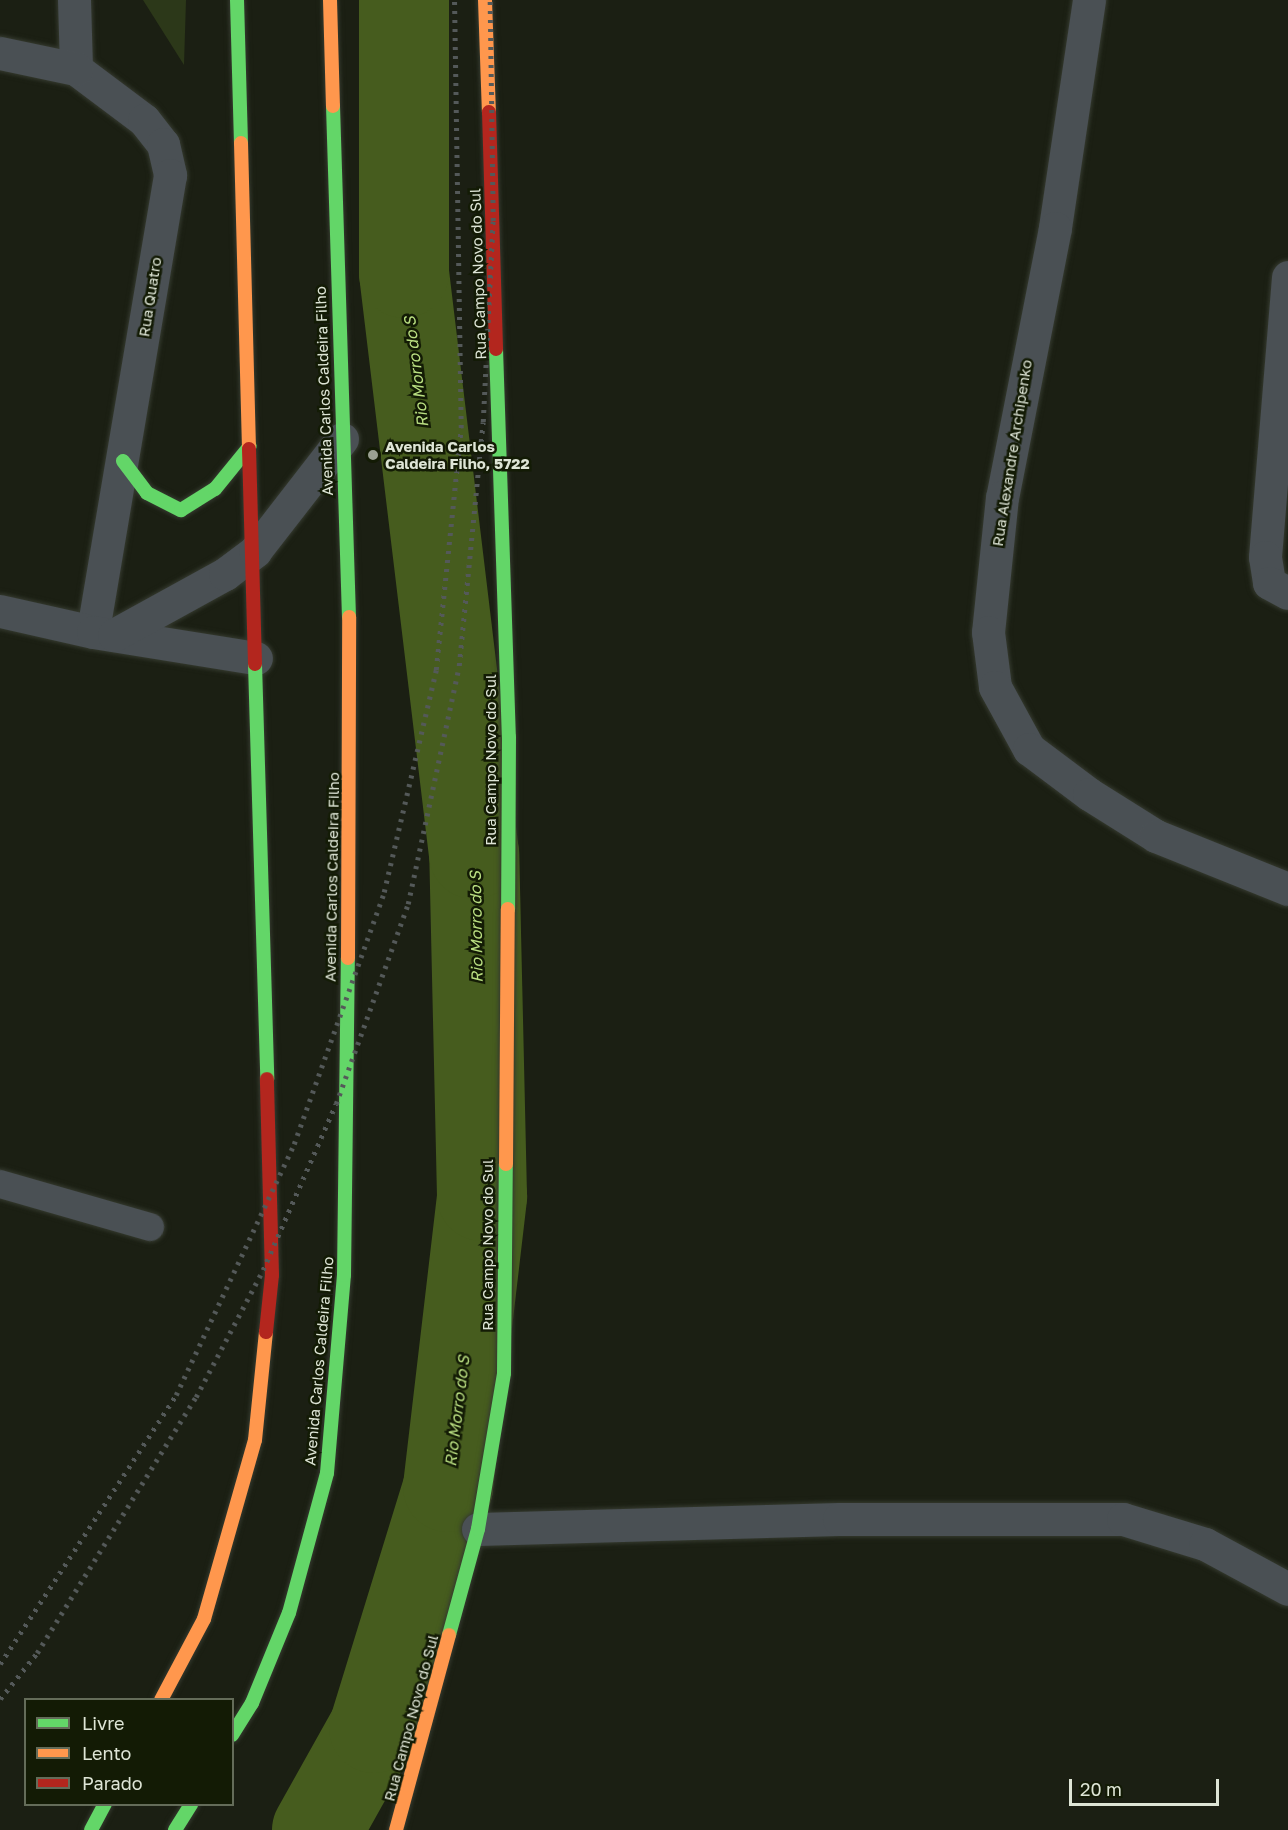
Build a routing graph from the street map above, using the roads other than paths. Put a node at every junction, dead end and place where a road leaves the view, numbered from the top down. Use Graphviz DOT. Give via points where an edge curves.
graph roads {
  1 [pos="74,0"];
  2 [pos="237,0"];
  3 [pos="330,0"];
  4 [pos="485,0"];
  5 [pos="1089,0"];
  6 [pos="0,52"];
  7 [pos="76,69"];
  8 [pos="1288,277"];
  9 [pos="342,440"];
  10 [pos="250,446"];
  11 [pos="123,461"];
  12 [pos="255,551"];
  13 [pos="1288,593"];
  14 [pos="0,610"];
  15 [pos="103,633"];
  16 [pos="256,658"];
  17 [pos="1288,889"];
  18 [pos="0,1184"];
  19 [pos="150,1227"];
  20 [pos="478,1529"];
  21 [pos="1288,1589"];
  22 [pos="162,1698"];
  23 [pos="234,1733"];
  24 [pos="104,1806"];
  25 [pos="189,1806"];
  26 [pos="91,1830"];
  27 [pos="175,1830"];
  28 [pos="396,1830"];
  1 -- 7 [label="street"];
  2 -- 10 [label="main road"];
  3 -- 9 [label="main road, Avenida Carlos Caldeira Filho"];
  4 -- 20 [label="main road, Rua Campo Novo do Sul" via="509,748 504,1373"];
  5 -- 17 [label="street, Rua Alexandre Archipenko" via="1055,228 1002,497 988,632 995,687 1029,749 1089,794 1156,836"];
  6 -- 7 [label="street"];
  7 -- 11 [label="street, Rua Quatro" via="144,120 163,144 170,175"];
  8 -- 13 [label="street" via="1265,556 1269,583"];
  9 -- 12 [label="street"];
  9 -- 23 [label="main road, Avenida Carlos Caldeira Filho" via="351,698 343,1286 327,1473 288,1613 252,1703"];
  10 -- 11 [label="main road" via="215,489 181,510 147,493"];
  10 -- 12 [label="main road"];
  11 -- 15 [label="street, Rua Quatro"];
  12 -- 15 [label="street" via="216,579"];
  12 -- 16 [label="main road"];
  14 -- 15 [label="street"];
  15 -- 16 [label="street"];
  16 -- 22 [label="main road" via="272,1275 255,1440 204,1619"];
  18 -- 19 [label="lane"];
  20 -- 21 [label="street" via="839,1519 1123,1519 1205,1544"];
  20 -- 28 [label="main road, Rua Campo Novo do Sul"];
  24 -- 26 [label="main road"];
  25 -- 27 [label="main road"];
}
